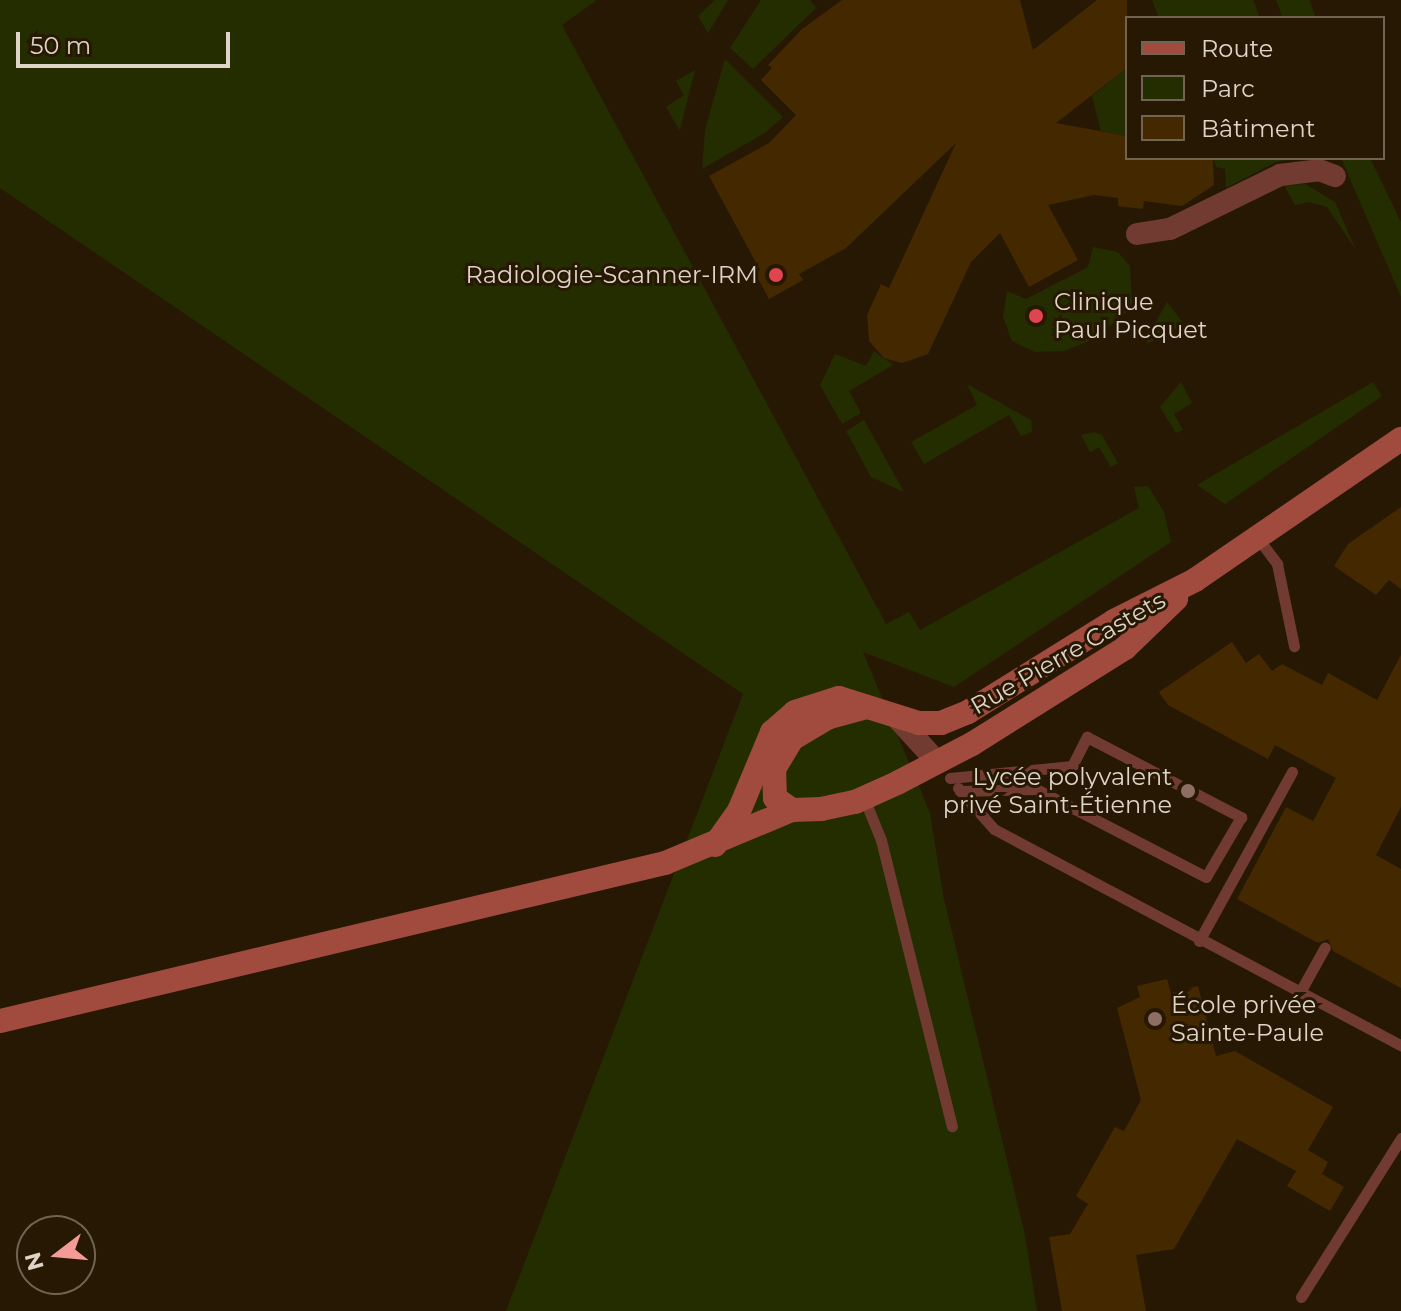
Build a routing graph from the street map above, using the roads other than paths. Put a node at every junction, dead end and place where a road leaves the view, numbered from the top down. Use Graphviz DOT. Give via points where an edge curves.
graph roads {
  1 [pos="1335,176"];
  2 [pos="1137,234"];
  3 [pos="1401,439"];
  4 [pos="1257,536"];
  5 [pos="1195,580"];
  6 [pos="1294,646"];
  7 [pos="868,707"];
  8 [pos="898,719"];
  9 [pos="944,770"];
  10 [pos="1292,772"];
  11 [pos="960,791"];
  12 [pos="864,798"];
  13 [pos="792,810"];
  14 [pos="715,845"];
  15 [pos="1199,941"];
  16 [pos="1325,947"];
  17 [pos="1300,992"];
  18 [pos="0,1021"];
  19 [pos="1401,1045"];
  20 [pos="952,1126"];
  21 [pos="1401,1138"];
  22 [pos="1301,1297"];
  1 -- 2 [label="street" via="1319,170 1280,175 1170,229"];
  3 -- 4 [label="street, Rue Pierre Castets"];
  4 -- 5 [label="street, Rue Pierre Castets"];
  4 -- 6 [label="lane" via="1277,564"];
  5 -- 8 [label="street, Rue Pierre Castets" via="1114,621 992,699 941,723"];
  5 -- 9 [label="street, Rue Pierre Castets" via="1125,648"];
  7 -- 8 [label="street"];
  7 -- 13 [label="street" via="829,717 792,739 779,757 771,786 775,798"];
  7 -- 14 [label="street" via="839,698 808,704 783,720 757,758 739,811"];
  8 -- 9 [label="street"];
  9 -- 11 [label="lane"];
  9 -- 11 [label="lane" via="1072,766 1087,737 1241,817 1206,877 1036,789"];
  9 -- 12 [label="street, Rue Pierre Castets"];
  10 -- 15 [label="lane"];
  11 -- 15 [label="lane" via="994,829"];
  12 -- 13 [label="street, Rue Pierre Castets"];
  12 -- 20 [label="lane" via="881,840"];
  13 -- 14 [label="street, Rue Pierre Castets" via="765,817"];
  14 -- 18 [label="street, Rue Pierre Castets" via="665,863"];
  15 -- 17 [label="lane"];
  16 -- 17 [label="lane"];
  17 -- 19 [label="lane"];
  21 -- 22 [label="lane"];
}
